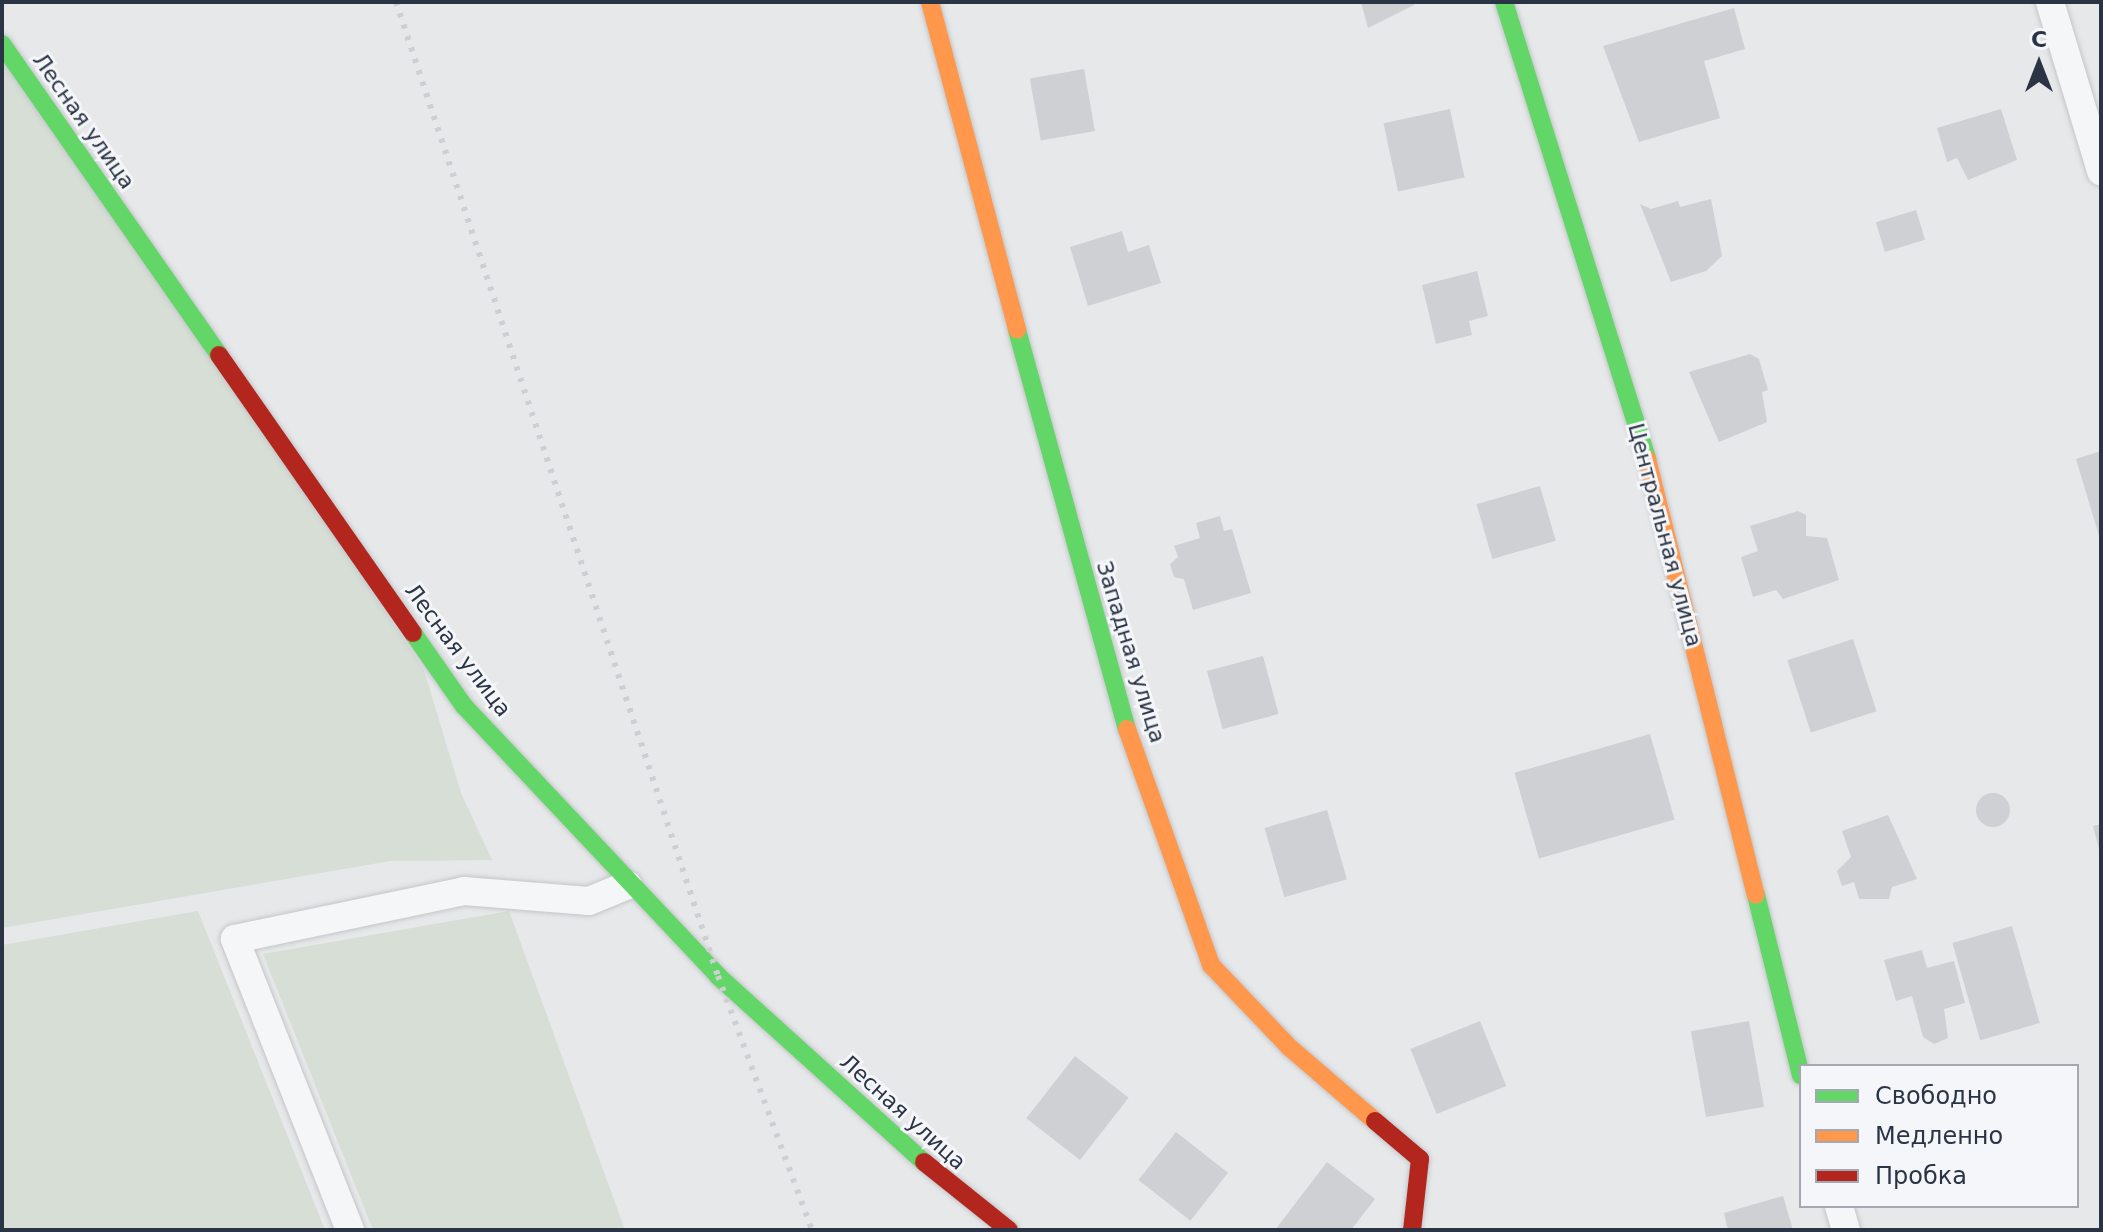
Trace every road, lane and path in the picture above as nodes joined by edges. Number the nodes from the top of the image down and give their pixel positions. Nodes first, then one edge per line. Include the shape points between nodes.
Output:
1 (930, 2) edge
2 (1504, 2) edge
3 (2050, 2) edge
4 (2, 44) edge
5 (2101, 171) edge
6 (628, 885) junction
7 (1799, 1067) edge
8 (1840, 1208) edge
9 (350, 1230) edge
10 (1009, 1230) edge
11 (1412, 1230) edge
12 (1846, 1230) edge

1 - 11 street, Западная улица via 1115,696 1211,965 1289,1047 1420,1159
2 - 7 street, Центральная улица via 1653,478
3 - 5 street
4 - 6 street, Лесная улица via 464,706
6 - 9 street via 589,901 464,891 235,939
6 - 10 street, Лесная улица via 893,1138
8 - 12 street

